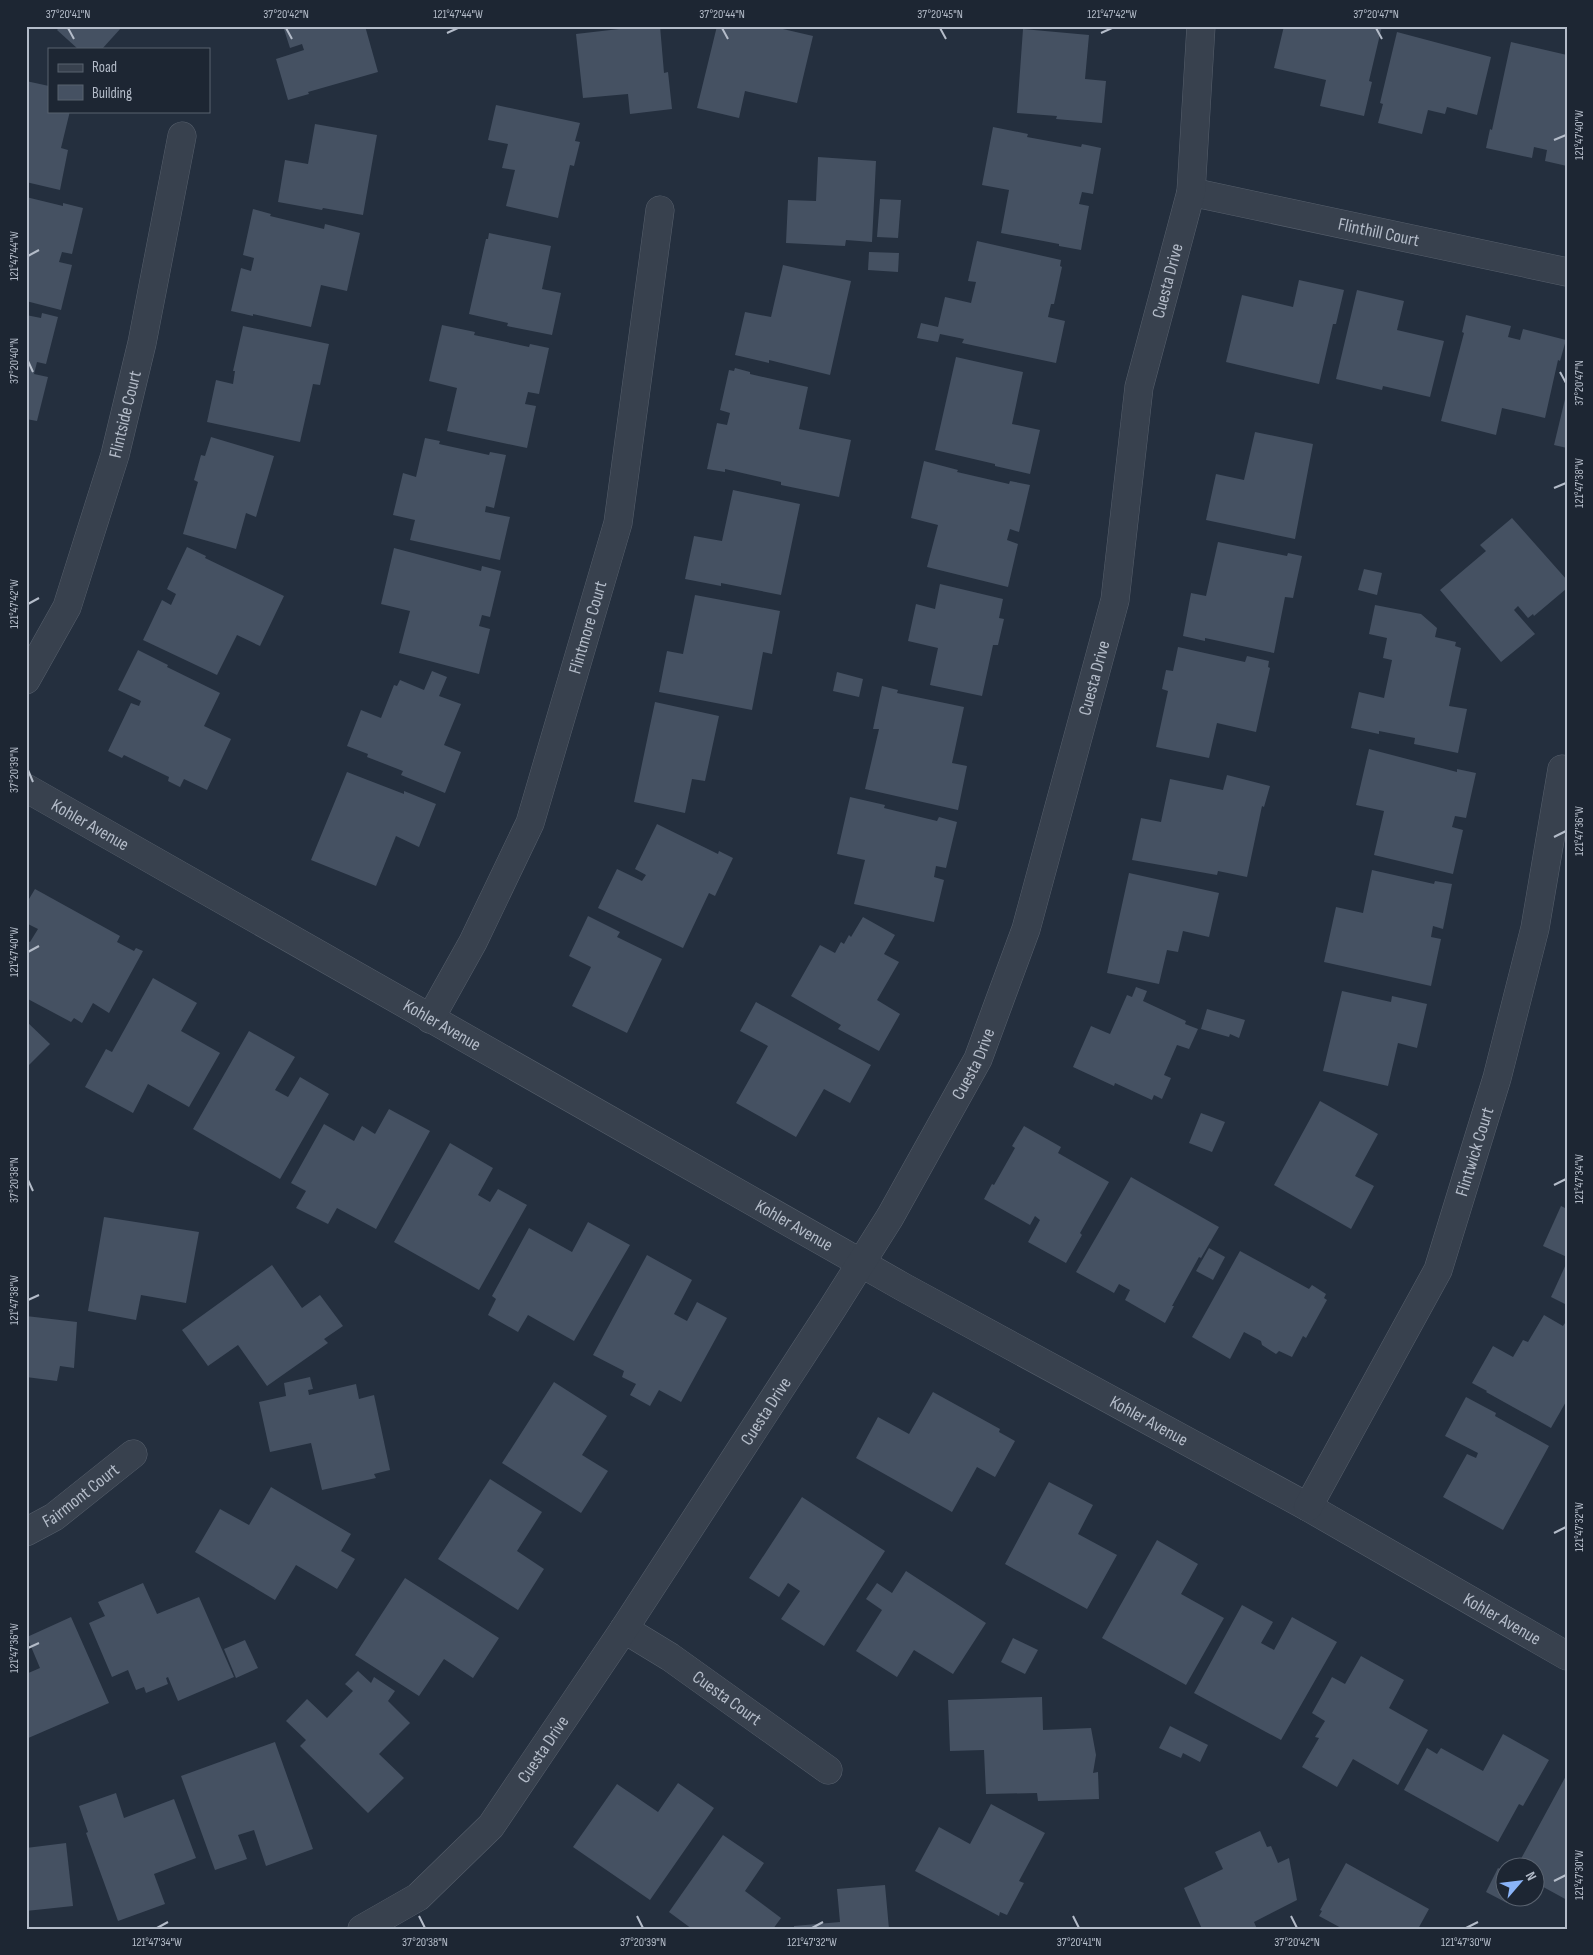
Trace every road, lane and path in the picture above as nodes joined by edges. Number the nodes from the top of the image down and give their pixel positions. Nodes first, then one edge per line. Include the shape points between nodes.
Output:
1 (1201, 26) edge
2 (182, 136) dead end
3 (1191, 192) junction
4 (660, 210) dead end
5 (1567, 272) edge
6 (26, 680) edge
7 (1562, 769) dead end
8 (26, 788) edge
9 (430, 1019) junction
10 (861, 1263) junction
11 (133, 1454) dead end
12 (1308, 1507) junction
13 (26, 1532) edge
14 (624, 1629) junction
15 (1567, 1656) edge
16 (828, 1770) dead end
17 (362, 1929) edge

1 - 3 street, Cuesta Drive
2 - 6 street, Flintside Court via 142,342 115,456 67,607
3 - 5 street, Flinthill Court
3 - 10 street, Cuesta Drive via 1139,387 1115,600 1026,928 978,1059
4 - 9 street, Flintmore Court via 618,523 530,823 473,942
7 - 12 street, Flintwick Court via 1535,928 1497,1078 1438,1270
8 - 9 street, Kohler Avenue
9 - 10 street, Kohler Avenue
10 - 12 street, Kohler Avenue
10 - 14 street, Cuesta Drive
11 - 13 street, Fairmont Court via 54,1517
12 - 15 street, Kohler Avenue
14 - 16 street, Cuesta Court
14 - 17 street, Cuesta Drive via 491,1826 418,1897

